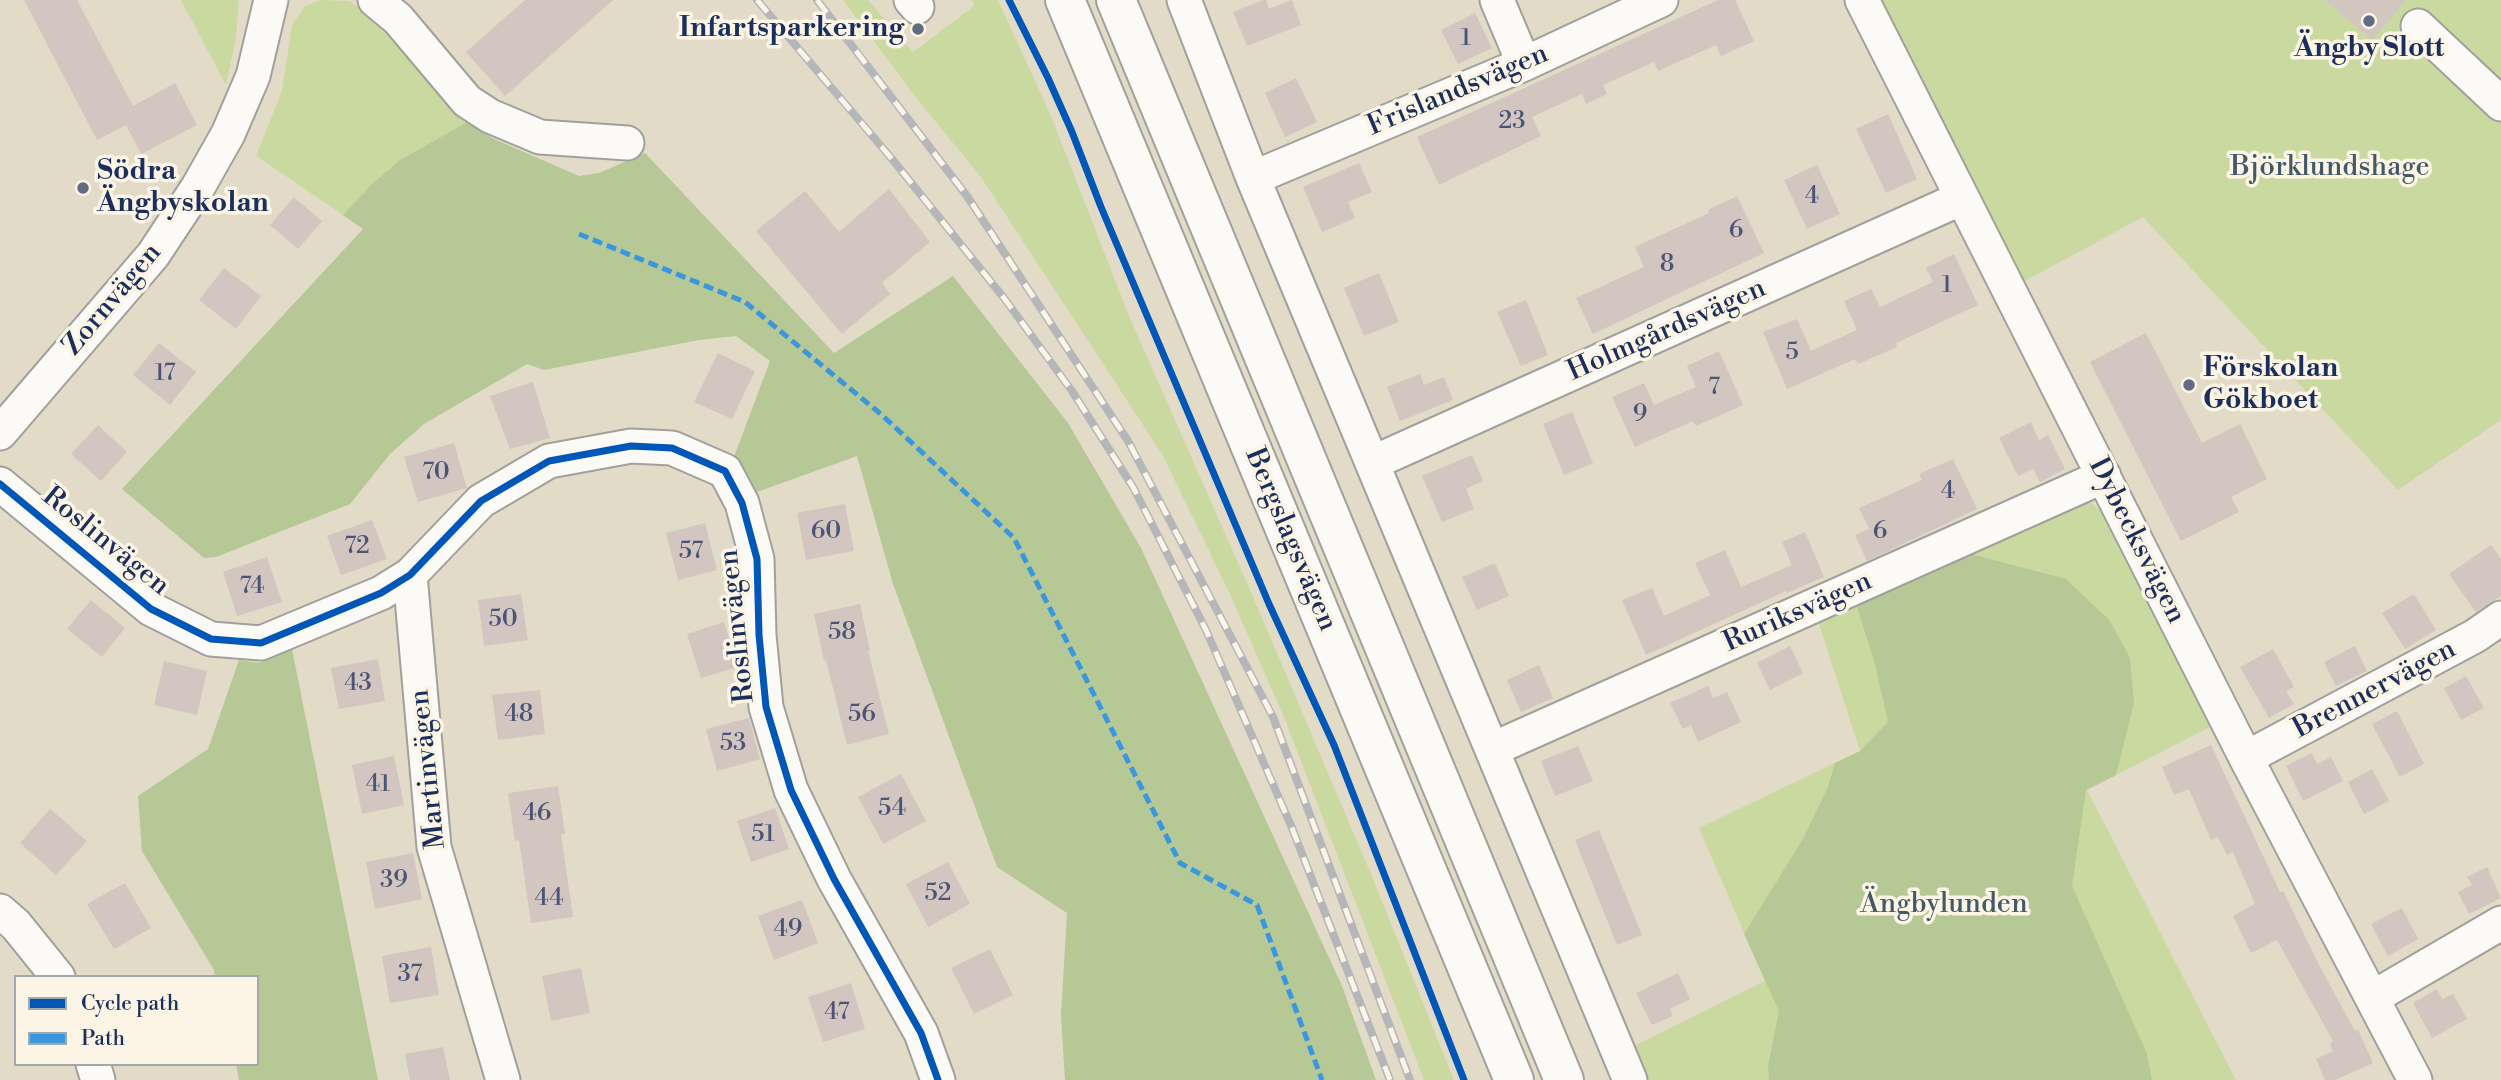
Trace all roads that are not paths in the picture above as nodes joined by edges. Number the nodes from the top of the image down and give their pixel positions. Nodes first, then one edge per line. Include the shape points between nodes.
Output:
1 (271, 0) edge
2 (375, 0) edge
3 (1065, 0) edge
4 (1116, 0) edge
5 (1184, 0) edge
6 (1497, 0) edge
7 (1661, 0) edge
8 (1862, 0) edge
9 (2418, 26) dead end
10 (1524, 64) junction
11 (2501, 104) edge
12 (627, 143) dead end
13 (1253, 178) junction
14 (1962, 198) junction
15 (0, 433) edge
16 (1372, 463) junction
17 (2104, 476) junction
18 (0, 484) edge
19 (410, 575) junction
20 (2501, 618) edge
21 (1493, 749) junction
22 (2246, 758) junction
23 (0, 911) edge
24 (2501, 923) edge
25 (56, 975) edge
26 (2372, 998) junction
27 (503, 1080) edge
28 (938, 1080) edge
29 (1514, 1080) edge
30 (1564, 1080) edge
31 (1630, 1080) edge
32 (2415, 1080) edge

1 - 15 street, Zornvägen via 253,76 198,187 153,255
2 - 12 street via 398,19 467,101 490,116 540,137
3 - 29 main road, Bergslagsvägen
4 - 30 main road, Bergslagsvägen
5 - 13 street
6 - 10 street
7 - 10 street, Frislandsvägen
8 - 14 street, Dybecksvägen
9 - 11 street
10 - 13 street, Frislandsvägen
13 - 16 street
14 - 16 street, Holmgårdsvägen
14 - 17 street, Dybecksvägen
16 - 21 street
17 - 21 street, Ruriksvägen
17 - 22 street, Dybecksvägen
18 - 19 street, Roslinvägen via 151,609 211,639 261,643 381,593
19 - 27 street, Martinvägen via 434,847
19 - 28 street, Roslinvägen via 481,501 549,461 631,446 672,447 726,471 743,503 757,559 758,635 766,708 791,790 834,879 921,1033
20 - 22 street, Brennervägen
21 - 31 street
22 - 26 street, Dybecksvägen
23 - 25 street
24 - 26 street
26 - 32 street, Dybecksvägen

